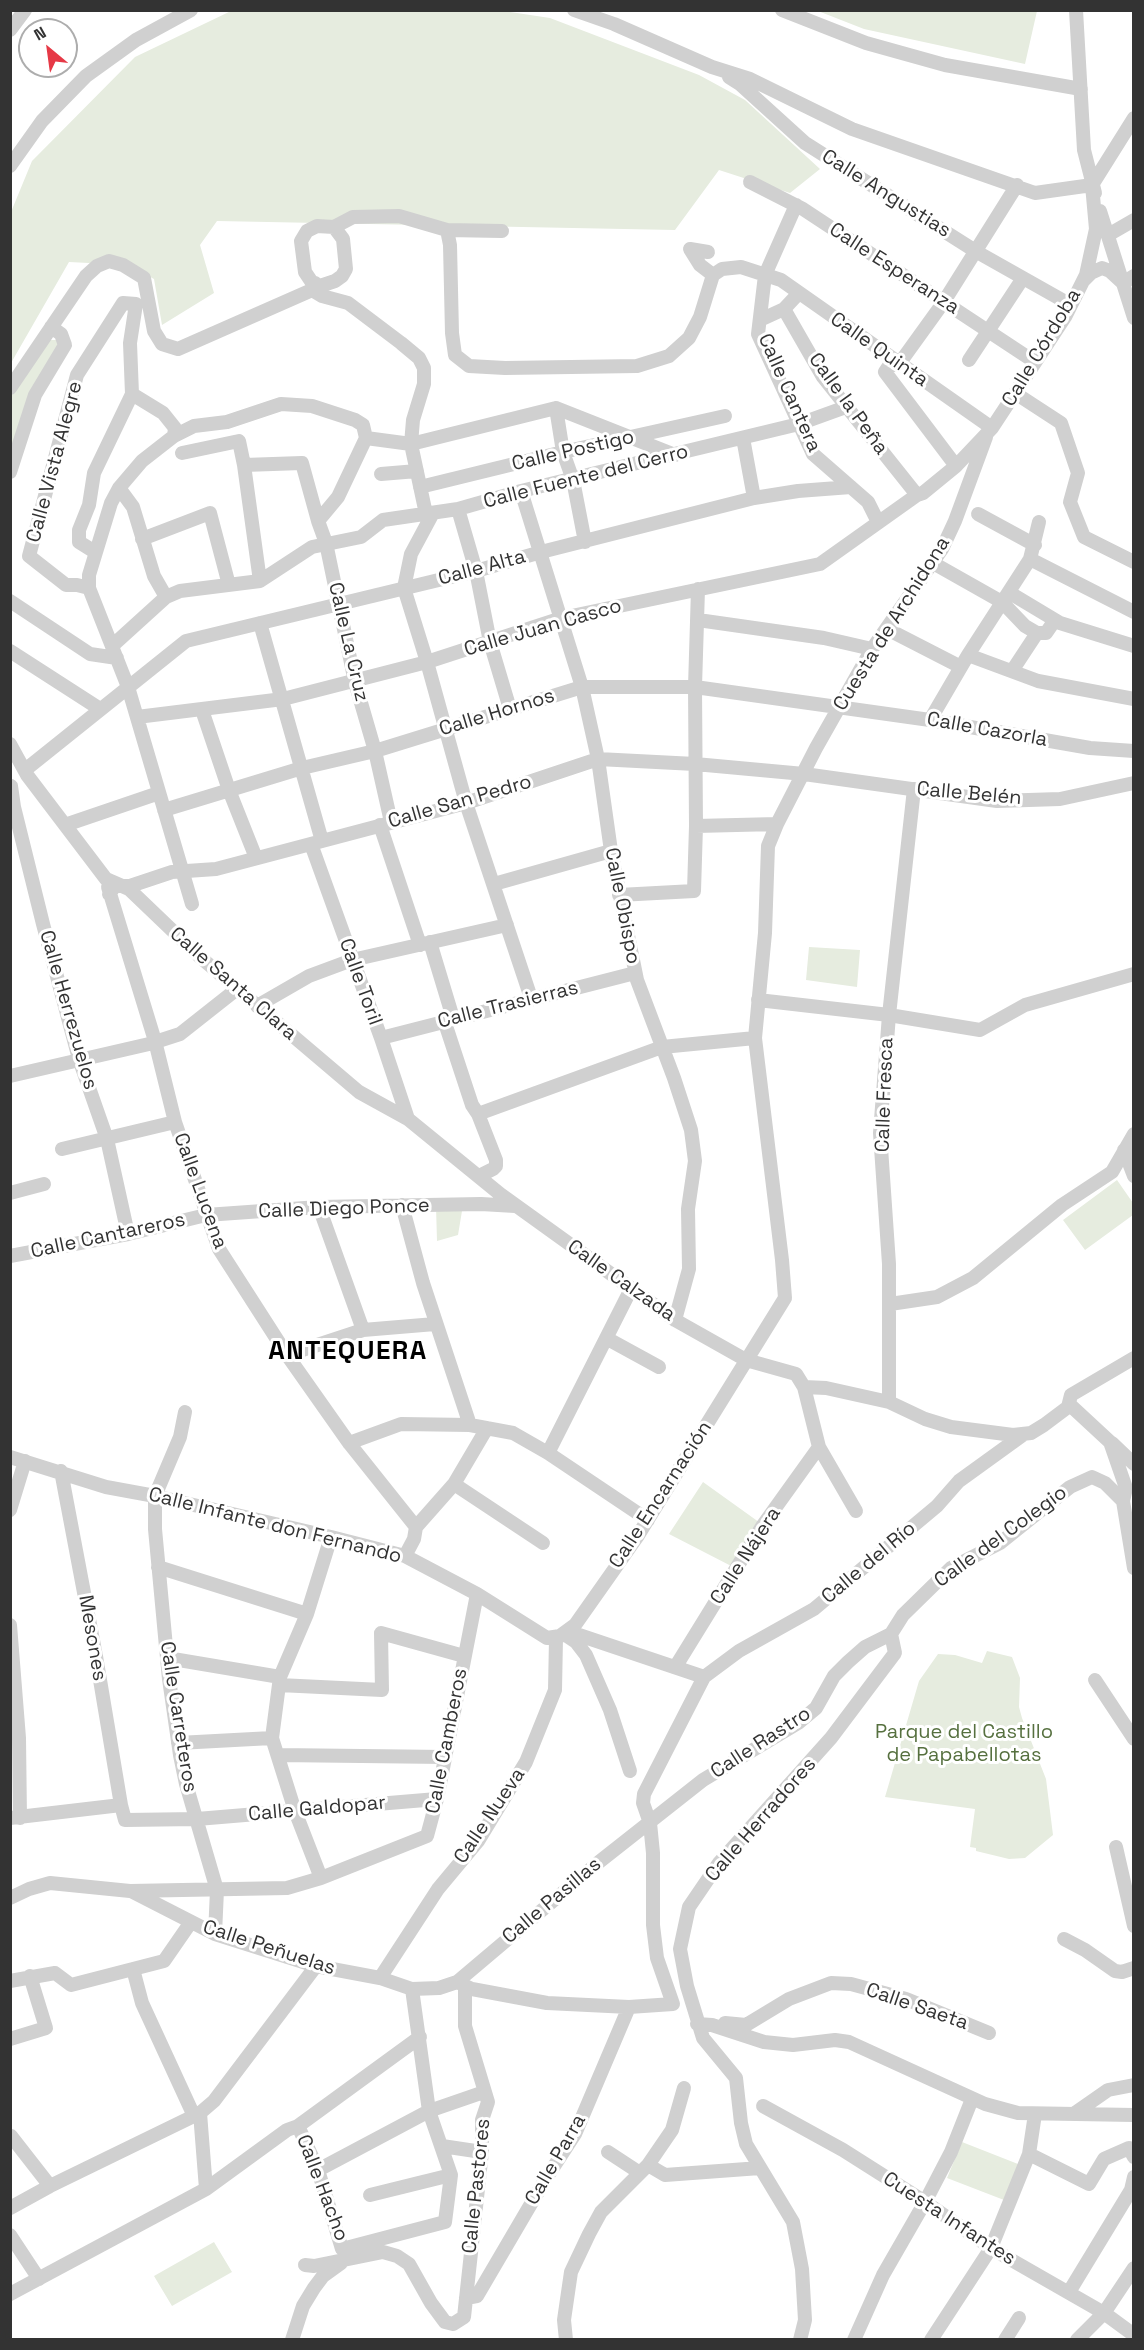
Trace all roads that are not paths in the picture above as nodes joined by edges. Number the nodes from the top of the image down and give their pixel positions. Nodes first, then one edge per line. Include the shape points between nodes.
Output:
1 (25, 10) edge
2 (191, 10) edge
3 (574, 10) edge
4 (782, 10) edge
5 (1076, 10) edge
6 (10, 30) edge
7 (712, 67) junction
8 (1081, 89) junction
9 (1134, 118) edge
10 (10, 166) edge
11 (750, 182) dead end
12 (1017, 185) junction
13 (1092, 185) junction
14 (795, 205) junction
15 (1134, 220) edge
16 (334, 227) junction
17 (447, 230) junction
18 (502, 231) dead end
19 (1108, 235) junction
20 (708, 252) dead end
21 (976, 252) junction
22 (713, 275) junction
23 (765, 275) junction
24 (1023, 278) junction
25 (1128, 279) edge
26 (1082, 283) junction
27 (314, 287) junction
28 (800, 293) junction
29 (149, 298) junction
30 (943, 303) junction
31 (136, 304) junction
32 (1071, 305) junction
33 (784, 309) junction
34 (1134, 318) edge
35 (760, 320) junction
36 (51, 327) junction
37 (988, 329) junction
38 (969, 360) dead end
39 (1035, 362) junction
40 (899, 364) junction
41 (10, 388) edge
42 (1015, 393) junction
43 (132, 394) junction
44 (846, 406) junction
45 (556, 408) junction
46 (725, 416) dead end
47 (799, 424) junction
48 (989, 432) junction
49 (174, 436) junction
50 (366, 438) junction
51 (631, 438) junction
52 (743, 438) junction
53 (411, 444) junction
54 (563, 452) junction
55 (182, 453) dead end
56 (675, 455) junction
57 (244, 465) junction
58 (956, 466) junction
59 (417, 471) junction
60 (10, 472) edge
61 (381, 474) dead end
62 (573, 480) junction
63 (968, 485) junction
64 (420, 487) junction
65 (119, 488) junction
66 (851, 488) junction
67 (521, 491) junction
68 (917, 495) junction
69 (754, 498) junction
70 (458, 509) junction
71 (429, 513) junction
72 (978, 514) dead end
73 (318, 521) junction
74 (878, 522) junction
75 (1039, 522) dead end
76 (142, 539) junction
77 (585, 542) junction
78 (326, 543) junction
79 (1035, 545) junction
80 (95, 552) junction
81 (542, 552) junction
82 (1030, 560) junction
83 (1134, 561) edge
84 (933, 563) junction
85 (476, 571) junction
86 (260, 580) junction
87 (229, 585) junction
88 (89, 588) junction
89 (404, 588) junction
90 (698, 589) junction
91 (166, 597) junction
92 (1006, 597) junction
93 (10, 601) edge
94 (338, 604) junction
95 (1134, 612) edge
96 (562, 618) junction
97 (698, 620) junction
98 (1055, 620) junction
99 (260, 623) junction
100 (887, 629) junction
101 (1037, 633) junction
102 (490, 642) junction
103 (1134, 646) edge
104 (872, 648) junction
105 (10, 651) edge
106 (114, 652) junction
107 (965, 661) junction
108 (427, 662) junction
109 (1012, 671) junction
110 (355, 682) junction
111 (128, 687) junction
112 (582, 687) junction
113 (694, 687) junction
114 (283, 699) junction
115 (1134, 699) edge
116 (840, 706) junction
117 (100, 709) junction
118 (510, 709) junction
119 (202, 710) junction
120 (137, 717) junction
121 (930, 720) junction
122 (444, 729) junction
123 (10, 744) edge
124 (375, 751) junction
125 (1134, 751) edge
126 (598, 759) junction
127 (695, 764) junction
128 (302, 768) junction
129 (26, 772) junction
130 (804, 774) junction
131 (1134, 783) edge
132 (11, 786) edge
133 (915, 789) junction
134 (229, 790) junction
135 (159, 793) junction
136 (466, 803) junction
137 (164, 810) junction
138 (385, 823) junction
139 (777, 824) junction
140 (65, 825) junction
141 (696, 826) junction
142 (316, 843) junction
143 (611, 851) junction
144 (256, 858) junction
145 (183, 871) junction
146 (494, 884) junction
147 (115, 890) junction
148 (619, 895) junction
149 (192, 904) dead end
150 (507, 925) junction
151 (425, 944) junction
152 (352, 960) junction
153 (635, 973) junction
154 (1134, 974) edge
155 (237, 989) junction
156 (531, 998) junction
157 (758, 1000) junction
158 (257, 1006) junction
159 (889, 1015) junction
160 (449, 1019) junction
161 (381, 1038) junction
162 (755, 1038) junction
163 (154, 1041) junction
164 (662, 1047) junction
165 (79, 1059) junction
166 (10, 1076) edge
167 (478, 1114) junction
168 (408, 1119) junction
169 (175, 1122) junction
170 (1134, 1134) edge
171 (107, 1138) junction
172 (62, 1149) dead end
173 (1124, 1150) junction
174 (496, 1166) junction
175 (478, 1176) junction
176 (1134, 1176) edge
177 (44, 1184) dead end
178 (10, 1193) edge
179 (500, 1194) junction
180 (481, 1204) junction
181 (402, 1205) junction
182 (319, 1207) junction
183 (518, 1207) junction
184 (206, 1215) junction
185 (128, 1234) junction
186 (10, 1256) edge
187 (631, 1289) junction
188 (890, 1304) junction
189 (675, 1320) junction
190 (435, 1324) junction
191 (363, 1330) junction
192 (606, 1338) junction
193 (287, 1355) junction
194 (1134, 1358) edge
195 (746, 1360) junction
196 (659, 1367) dead end
197 (804, 1387) junction
198 (889, 1401) junction
199 (1070, 1404) junction
200 (185, 1412) dead end
201 (470, 1425) junction
202 (487, 1428) junction
203 (1024, 1434) junction
204 (1110, 1442) junction
205 (349, 1443) junction
206 (819, 1448) junction
207 (548, 1453) junction
208 (10, 1457) edge
209 (25, 1461) junction
210 (1134, 1464) edge
211 (61, 1472) junction
212 (454, 1484) junction
213 (154, 1496) junction
214 (1123, 1501) junction
215 (10, 1509) edge
216 (856, 1511) dead end
217 (648, 1520) junction
218 (416, 1527) junction
219 (332, 1537) junction
220 (543, 1543) dead end
221 (405, 1556) junction
222 (158, 1567) junction
223 (1134, 1568) edge
224 (477, 1594) junction
225 (307, 1614) junction
226 (10, 1625) edge
227 (565, 1633) junction
228 (891, 1634) junction
229 (464, 1656) junction
230 (167, 1658) junction
231 (676, 1666) junction
232 (704, 1677) junction
233 (1095, 1680) dead end
234 (279, 1681) junction
235 (14, 1710) edge
236 (272, 1738) junction
237 (1134, 1739) edge
238 (178, 1743) junction
239 (278, 1755) junction
240 (445, 1757) junction
241 (630, 1771) dead end
242 (437, 1799) junction
243 (121, 1805) junction
244 (295, 1811) junction
245 (15, 1818) edge
246 (197, 1819) junction
247 (650, 1823) junction
248 (1116, 1847) dead end
249 (321, 1878) junction
250 (218, 1890) junction
251 (130, 1891) junction
252 (10, 1898) edge
253 (191, 1922) junction
254 (1134, 1926) edge
255 (215, 1934) junction
256 (1064, 1939) dead end
257 (316, 1966) junction
258 (1134, 1968) edge
259 (133, 1969) junction
260 (30, 1976) junction
261 (380, 1978) junction
262 (10, 1981) edge
263 (461, 1984) junction
264 (412, 1989) junction
265 (673, 2004) junction
266 (629, 2007) junction
267 (704, 2025) junction
268 (989, 2033) dead end
269 (420, 2037) junction
270 (10, 2039) edge
271 (1134, 2085) edge
272 (684, 2088) dead end
273 (484, 2092) junction
274 (972, 2099) junction
275 (763, 2106) dead end
276 (429, 2111) junction
277 (1075, 2112) junction
278 (197, 2114) junction
279 (1035, 2114) junction
280 (1134, 2115) edge
281 (298, 2126) junction
282 (11, 2136) edge
283 (442, 2146) junction
284 (482, 2152) junction
285 (608, 2152) dead end
286 (1029, 2154) junction
287 (1134, 2157) edge
288 (760, 2168) junction
289 (644, 2169) junction
290 (318, 2170) junction
291 (451, 2175) junction
292 (1134, 2177) edge
293 (50, 2186) junction
294 (206, 2189) junction
295 (370, 2195) dead end
296 (926, 2202) junction
297 (10, 2208) edge
298 (10, 2235) edge
299 (992, 2248) junction
300 (345, 2254) junction
301 (1134, 2268) edge
302 (39, 2279) junction
303 (1069, 2292) junction
304 (10, 2294) edge
305 (466, 2298) junction
306 (1104, 2313) junction
307 (1018, 2318) dead end
308 (1134, 2335) edge
309 (292, 2340) edge
310 (566, 2340) edge
311 (800, 2340) edge
312 (854, 2340) edge
313 (931, 2340) edge
314 (1005, 2340) edge
315 (1077, 2340) edge

1 - 6 street
2 - 10 street via 136,40 86,76 42,121
3 - 7 street
4 - 8 street via 866,43 945,65
5 - 8 street
7 - 12 street via 750,79 852,129
7 - 21 street, Calle Angustias via 740,84 805,143
8 - 13 street via 1084,150
9 - 13 street
11 - 14 street, Calle Esperanza
12 - 13 street via 1035,193
12 - 21 street
13 - 19 street
13 - 26 street, Calle Córdoba via 1096,229
14 - 23 street, Calle Cantera
14 - 30 street, Calle Esperanza
15 - 19 street
16 - 17 street via 353,217 399,216
16 - 27 street via 343,239 346,269 328,284
16 - 27 street via 317,226 307,231 301,241 305,272
17 - 18 street
17 - 22 street via 455,355 469,366 638,366 669,356 689,338
19 - 25 street
20 - 22 street via 690,249 700,265
21 - 24 street, Calle Angustias
21 - 30 street
22 - 23 street, Calle Quinta via 722,269 741,267
23 - 28 street, Calle Quinta
23 - 35 street, Calle Cantera
24 - 32 street, Calle Angustias
24 - 37 street
25 - 26 street via 1102,268
25 - 34 street
26 - 32 street, Calle Córdoba
27 - 29 street via 178,349 162,344 154,331
27 - 53 street via 322,296 348,303 418,358 424,368 424,384 413,420
28 - 33 street
28 - 40 street, Calle Quinta
29 - 31 street
29 - 36 street via 144,278 123,264 109,261 86,276
30 - 37 street, Calle Esperanza
30 - 40 street
31 - 43 street via 130,343
31 - 88 street, Calle Vista Alegre via 123,303 77,375 29,556 66,585
32 - 39 street, Calle Córdoba
33 - 35 street
33 - 44 street, Calle la Peña via 823,377
35 - 47 street, Calle Cantera via 758,334
36 - 41 street
36 - 60 street via 61,334 65,345 35,395
37 - 38 street
37 - 39 street, Calle Esperanza
39 - 42 street, Calle Córdoba
40 - 48 street, Calle Quinta
40 - 58 street via 889,366 885,372
42 - 48 street, Calle Córdoba
42 - 83 street via 1061,423 1077,473 1070,502 1084,537
43 - 49 street via 163,413 175,428
43 - 80 street via 94,473 89,505 79,530 79,542
44 - 47 street, Calle Fuente del Cerro
44 - 68 street, Calle la Peña
45 - 51 street
45 - 53 street
45 - 54 street
46 - 51 street, Calle Postigo
47 - 52 street, Calle Fuente del Cerro
47 - 66 street, Calle Cantera via 813,454
48 - 58 street, Calle Juan Casco
48 - 63 street, Cuesta de Archidona
49 - 50 street via 194,426 227,422 281,404 312,406 355,420 363,425
49 - 65 street via 142,460
50 - 53 street
50 - 73 street via 338,497
51 - 54 street, Calle Postigo
51 - 56 street
52 - 56 street, Calle Fuente del Cerro
52 - 69 street
53 - 59 street
54 - 62 street
54 - 64 street, Calle Postigo
55 - 57 street via 239,441
56 - 62 street, Calle Fuente del Cerro
57 - 73 street, Calle La Cruz via 302,463
57 - 86 street
58 - 63 street via 965,470
58 - 68 street, Calle Juan Casco
59 - 61 street
59 - 64 street
62 - 67 street, Calle Fuente del Cerro
62 - 77 street
63 - 84 street, Cuesta de Archidona
64 - 71 street
65 - 76 street via 133,507
65 - 80 street
66 - 69 street, Calle Alta
66 - 74 street, Calle Cantera via 868,502
67 - 70 street, Calle Fuente del Cerro
67 - 81 street, Calle Obispo
68 - 74 street, Calle Juan Casco
69 - 77 street, Calle Alta
70 - 71 street, Calle Fuente del Cerro
70 - 85 street
71 - 78 street, Calle Fuente del Cerro via 383,520 361,537
71 - 89 street via 411,554
72 - 79 street
73 - 78 street, Calle La Cruz
74 - 90 street, Calle Juan Casco via 820,564
75 - 79 street
76 - 87 street via 210,513
76 - 91 street via 154,576
77 - 81 street, Calle Alta
78 - 86 street, Calle Fuente del Cerro via 312,547
78 - 94 street, Calle La Cruz
79 - 82 street
80 - 88 street
81 - 85 street, Calle Alta
81 - 96 street, Calle Obispo
82 - 92 street
82 - 95 street
84 - 92 street
84 - 100 street, Cuesta de Archidona
85 - 89 street, Calle Alta
85 - 102 street
86 - 87 street
87 - 91 street via 180,591
88 - 106 street
89 - 94 street, Calle Alta
89 - 108 street
90 - 96 street, Calle Juan Casco
90 - 97 street
91 - 106 street
92 - 98 street
92 - 101 street via 1025,626
92 - 107 street
93 - 106 street via 90,654
94 - 99 street, Calle Alta
94 - 110 street, Calle La Cruz
96 - 102 street, Calle Juan Casco
96 - 112 street, Calle Obispo
97 - 104 street
97 - 113 street
98 - 101 street via 1046,633
98 - 103 street
99 - 111 street, Calle Alta via 186,641
99 - 114 street, Calle Toril
100 - 104 street, Cuesta de Archidona
100 - 107 street
101 - 109 street
102 - 108 street, Calle Juan Casco
102 - 118 street
104 - 116 street, Cuesta de Archidona
105 - 117 street
106 - 111 street
107 - 109 street
107 - 121 street
108 - 110 street, Calle Juan Casco
108 - 122 street
109 - 115 street via 1038,681
110 - 114 street, Calle Juan Casco
110 - 124 street, Calle La Cruz
111 - 117 street, Calle Alta
111 - 120 street
112 - 113 street, Calle Hornos
112 - 118 street, Calle Hornos
112 - 126 street, Calle Obispo
113 - 116 street, Calle Hornos
113 - 127 street
114 - 119 street, Calle Juan Casco
114 - 128 street, Calle Toril
116 - 121 street, Calle Cazorla
116 - 130 street, Cuesta de Archidona
117 - 129 street, Calle Alta
118 - 122 street, Calle Hornos
119 - 120 street, Calle Juan Casco
119 - 134 street
120 - 135 street
121 - 125 street, Calle Cazorla via 1090,748
122 - 124 street, Calle Hornos
122 - 136 street
123 - 129 street
124 - 128 street, Calle Hornos
124 - 138 street, Calle La Cruz
126 - 127 street, Calle San Pedro
126 - 136 street, Calle San Pedro
126 - 143 street, Calle Obispo
127 - 130 street, Calle San Pedro
127 - 141 street
128 - 134 street, Calle Hornos
128 - 142 street, Calle Toril
129 - 132 street, Calle Alta
129 - 140 street
130 - 133 street, Calle Belén
130 - 139 street, Cuesta de Archidona
131 - 133 street, Calle Belén via 1060,800 997,801
132 - 165 street, Calle Herrezuelos
133 - 159 street, Calle Fresca
134 - 137 street, Calle Hornos
134 - 144 street
135 - 137 street
135 - 140 street
136 - 138 street, Calle San Pedro
136 - 146 street
137 - 145 street
138 - 142 street, Calle San Pedro
138 - 151 street, Calle La Cruz
139 - 141 street
139 - 157 street, Cuesta de Archidona via 767,854
140 - 147 street, Calle Santa Clara
141 - 148 street via 694,891
142 - 144 street, Calle San Pedro
142 - 152 street, Calle Toril
143 - 146 street
143 - 148 street, Calle Obispo
144 - 145 street, Calle San Pedro via 216,869
145 - 147 street, Calle San Pedro
145 - 149 street
146 - 150 street
147 - 155 street, Calle Santa Clara via 129,889
147 - 163 street, Calle Lucena
148 - 153 street, Calle Obispo
150 - 151 street
150 - 156 street
151 - 152 street
151 - 160 street, Calle La Cruz
152 - 158 street via 309,976
152 - 161 street, Calle Toril
153 - 156 street, Calle Trasierras
153 - 164 street, Calle Obispo
154 - 159 street via 1025,1005 980,1030
155 - 158 street, Calle Santa Clara
155 - 163 street via 180,1034
156 - 160 street, Calle Trasierras
157 - 159 street
157 - 162 street, Cuesta de Archidona
158 - 168 street, Calle Santa Clara via 359,1092
159 - 188 street, Calle Fresca via 880,1133
160 - 161 street, Calle Trasierras
160 - 167 street, Calle La Cruz via 472,1105
161 - 168 street, Calle Toril
162 - 164 street
162 - 195 street, Calle Encarnación via 784,1298
163 - 165 street
163 - 169 street, Calle Lucena
164 - 167 street
164 - 189 street, Calle Obispo via 691,1131 695,1161 688,1209 689,1269
165 - 166 street
165 - 171 street, Calle Herrezuelos
167 - 174 street, Calle La Cruz
168 - 175 street, Calle Calzada
169 - 171 street
169 - 184 street, Calle Lucena
170 - 173 street
171 - 172 street
171 - 185 street, Calle Herrezuelos
173 - 176 street
173 - 188 street via 1112,1172 1062,1205 973,1278 937,1297
174 - 175 street
174 - 179 street, Calle La Cruz via 503,1183
175 - 179 street, Calle Calzada
177 - 178 street
179 - 180 street, Calle Diego Ponce
179 - 183 street, Calle Calzada
180 - 181 street, Calle Diego Ponce
180 - 183 street, Calle Diego Ponce
181 - 182 street, Calle Diego Ponce
181 - 190 street
182 - 184 street, Calle Diego Ponce
182 - 191 street
183 - 187 street, Calle Calzada
184 - 185 street, Calle Cantareros
184 - 193 street, Calle Lucena via 219,1249
185 - 186 street, Calle Cantareros
187 - 189 street, Calle Calzada
187 - 192 street
188 - 198 street, Calle Fresca
189 - 195 street, Calle Calzada
190 - 191 street
190 - 201 street
191 - 193 street
192 - 196 street
192 - 207 street
193 - 205 street, Calle Lucena
194 - 199 street, Calle del Río via 1071,1395
195 - 197 street, Calle Calzada via 792,1372
195 - 217 street, Calle Encarnación
197 - 198 street
197 - 206 street
198 - 203 street via 951,1427
199 - 203 street, Calle del Río via 1044,1425
199 - 204 street
200 - 213 street via 180,1437
201 - 202 street
201 - 205 street via 401,1424
202 - 207 street via 513,1433
202 - 212 street
203 - 232 street, Calle del Río via 958,1481 937,1506 814,1609 740,1651
204 - 210 street
204 - 214 street via 1126,1488
205 - 218 street, Calle Lucena
206 - 216 street
206 - 231 street, Calle Nájera via 763,1525
207 - 217 street
208 - 209 street, Calle Infante don Fernando
209 - 211 street, Calle Infante don Fernando
209 - 215 street
211 - 213 street, Calle Infante don Fernando via 106,1487
211 - 243 street, Mesones
212 - 218 street
212 - 220 street
213 - 219 street, Calle Infante don Fernando
213 - 222 street, Calle Carreteros
214 - 223 street
214 - 228 street, Calle del Colegio via 1105,1483 1092,1477 1070,1487 1000,1543 951,1568 903,1615
217 - 227 street, Calle Encarnación
218 - 221 street
219 - 221 street, Calle Infante don Fernando
219 - 225 street
221 - 224 street, Calle Infante don Fernando
222 - 225 street
222 - 230 street, Calle Carreteros
224 - 227 street, Calle Infante don Fernando via 547,1638
224 - 229 street, Calle Camberos
225 - 234 street
226 - 235 street
227 - 231 street, Calle Infante don Fernando
227 - 241 street via 586,1656 610,1710
227 - 261 street, Calle Nueva via 555,1690 526,1762 478,1841 438,1889
228 - 247 street, Calle Rastro via 865,1647 848,1662 834,1676 816,1708 798,1723 703,1780
228 - 267 street, Calle Herradores via 895,1653 831,1738 719,1863 689,1907 680,1949
229 - 234 street via 381,1633 382,1690
229 - 240 street, Calle Camberos
230 - 234 street
230 - 238 street, Calle Carreteros
231 - 232 street, Calle Infante don Fernando
232 - 247 street via 644,1797
233 - 237 street
234 - 236 street
235 - 245 street
236 - 238 street
236 - 239 street
238 - 246 street, Calle Carreteros
239 - 240 street
239 - 244 street
240 - 242 street, Calle Camberos
242 - 244 street, Calle Galdopar
242 - 249 street, Calle Camberos via 427,1836
243 - 245 street
243 - 246 street, Calle Galdopar via 125,1820
244 - 246 street, Calle Galdopar
244 - 249 street
246 - 250 street, Calle Carreteros
247 - 263 street, Calle Pasillas via 591,1868
247 - 265 street via 657,1958
248 - 254 street
249 - 250 street, Calle Camberos via 287,1888
250 - 251 street, Calle Camberos
250 - 255 street, Calle Carreteros
251 - 252 street via 50,1883
251 - 253 street, Calle Peñuelas
253 - 255 street, Calle Peñuelas
253 - 259 street via 164,1961
255 - 257 street, Calle Peñuelas
256 - 258 street via 1115,1971
257 - 261 street, Calle Peñuelas
257 - 278 street via 214,2101
259 - 260 street via 71,1985 55,1973
259 - 278 street via 142,2003
260 - 262 street
260 - 270 street via 46,2028
261 - 264 street, Calle Peñuelas
263 - 264 street
263 - 266 street via 547,2003
263 - 273 street, Calle Pastores via 465,2026
264 - 269 street, Calle Hacho
265 - 266 street
265 - 267 street
266 - 305 street, Calle Parra via 575,2134 477,2296
267 - 268 street, Calle Saeta via 746,2025 789,1999 831,1983 851,1984 906,1999
267 - 274 street via 764,2042 849,2042
267 - 288 street via 703,2038 736,2078 746,2144
269 - 276 street, Calle Hacho
269 - 281 street
271 - 277 street via 1108,2090
272 - 289 street via 672,2130
273 - 276 street
273 - 284 street, Calle Pastores via 488,2102 482,2120
274 - 279 street via 1001,2109
274 - 296 street
275 - 296 street, Cuesta Infantes
276 - 283 street, Calle Hacho
276 - 290 street
277 - 279 street
277 - 280 street
278 - 293 street
278 - 294 street
279 - 286 street
281 - 290 street, Calle Hacho
281 - 294 street via 275,2138
282 - 293 street
283 - 284 street
283 - 291 street, Calle Hacho
284 - 305 street, Calle Pastores
285 - 289 street
286 - 287 street via 1089,2184 1104,2159 1129,2148
286 - 299 street
288 - 289 street via 665,2175
288 - 311 street via 793,2222 802,2269 805,2320
289 - 310 street via 601,2212 571,2272 564,2320
290 - 300 street, Calle Hacho
291 - 295 street
291 - 300 street, Calle Hacho via 445,2222
292 - 303 street via 1131,2190
293 - 297 street
294 - 302 street
296 - 299 street, Cuesta Infantes
296 - 312 street via 883,2275
298 - 302 street
299 - 303 street, Cuesta Infantes
299 - 313 street
300 - 305 street, Calle Pastores via 383,2252 409,2264 445,2322 453,2324 464,2317
300 - 309 street via 314,2288 303,2306
301 - 306 street
302 - 304 street
303 - 306 street, Cuesta Infantes
306 - 308 street, Cuesta Infantes
306 - 315 street
307 - 314 street

